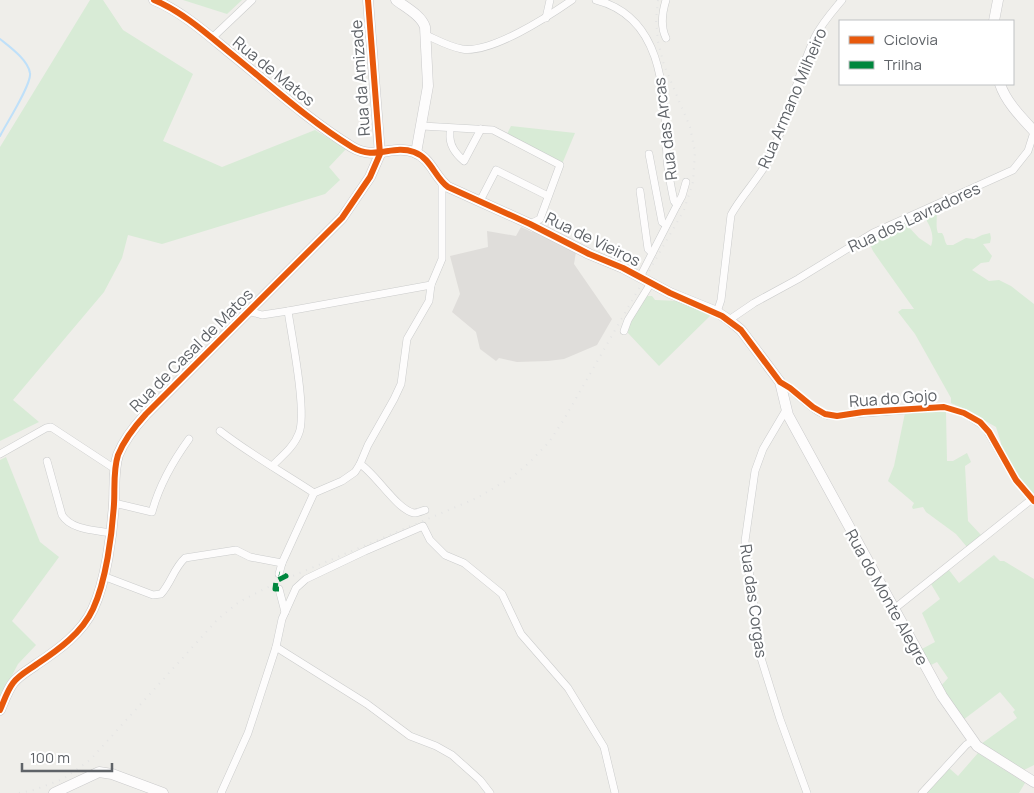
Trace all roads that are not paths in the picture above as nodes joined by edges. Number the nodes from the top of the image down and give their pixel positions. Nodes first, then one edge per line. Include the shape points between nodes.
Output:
1 (154, 0) edge
2 (252, 0) edge
3 (368, 0) edge
4 (396, 0) edge
5 (550, 0) edge
6 (572, 0) edge
7 (596, 0) edge
8 (666, 0) edge
9 (842, 0) edge
10 (998, 0) edge
11 (546, 18) junction
12 (994, 20) edge
13 (426, 35) junction
14 (212, 38) junction
15 (666, 38) dead end
16 (1001, 85) edge
17 (422, 126) junction
18 (481, 129) junction
19 (1034, 131) edge
20 (450, 133) dead end
21 (416, 153) junction
22 (380, 154) junction
23 (648, 154) dead end
24 (686, 182) dead end
25 (442, 183) junction
26 (640, 190) dead end
27 (548, 196) junction
28 (480, 201) junction
29 (677, 205) junction
30 (530, 224) junction
31 (666, 225) junction
32 (652, 253) junction
33 (640, 277) junction
34 (651, 283) junction
35 (431, 285) junction
36 (248, 311) junction
37 (288, 312) junction
38 (717, 312) junction
39 (729, 320) junction
40 (624, 331) dead end
41 (780, 382) junction
42 (786, 410) junction
43 (220, 431) dead end
44 (189, 439) dead end
45 (0, 454) edge
46 (48, 461) dead end
47 (360, 464) junction
48 (272, 466) junction
49 (115, 469) junction
50 (314, 493) junction
51 (1033, 500) edge
52 (114, 503) junction
53 (426, 510) dead end
54 (111, 533) junction
55 (282, 563) junction
56 (279, 574) dead end
57 (103, 576) junction
58 (279, 589) dead end
59 (894, 609) junction
60 (286, 612) junction
61 (276, 647) junction
62 (0, 710) edge
63 (973, 740) junction
64 (1034, 782) edge
65 (54, 793) edge
66 (163, 793) edge
67 (221, 793) edge
68 (490, 793) edge
69 (615, 793) edge
70 (807, 793) edge
71 (922, 793) edge

1 - 14 street, Rua de Matos
2 - 14 street
3 - 22 street, Rua da Amizade
4 - 13 street via 424,22
5 - 11 street
6 - 11 street
7 - 29 street, Rua das Arcas via 620,10 637,23 650,45 666,105 667,161
8 - 15 street via 662,19
9 - 38 street, Rua Armano Milheiro via 816,35 764,170 731,215
10 - 12 street
11 - 13 street via 480,49 463,49
13 - 17 street via 428,86
14 - 22 street, Rua de Matos via 319,125 358,150
16 - 19 street via 1012,106
17 - 18 street
17 - 21 street
18 - 20 street via 464,161 452,147
18 - 27 street via 493,130 560,165
19 - 39 street, Rua dos Lavradores via 1028,151 1013,170 873,233
21 - 22 street via 399,149
21 - 25 street, Rua de Vieiros via 432,167
22 - 36 street, Rua de Casal de Matos via 370,177 342,218
23 - 31 street via 662,222
24 - 29 street
25 - 28 street, Rua de Vieiros
25 - 35 street via 442,259
26 - 32 street via 648,249
27 - 28 street via 496,170
27 - 30 street via 540,219
28 - 30 street, Rua de Vieiros
29 - 31 street
30 - 33 street, Rua de Vieiros
31 - 32 street
32 - 33 street
33 - 34 street, Rua de Vieiros
34 - 38 street, Rua de Vieiros
34 - 40 street
35 - 37 street
35 - 47 street via 429,301 408,339 401,384
36 - 37 street via 262,315
36 - 49 street, Rua de Casal de Matos via 137,423 118,455
37 - 48 street via 302,411 300,433
38 - 39 street, Rua de Vieiros
39 - 41 street, Rua de Vieiros via 741,330
41 - 42 street, Rua do Monte Alegre
41 - 51 street, Rua do Gojo via 829,416 944,407 964,413 985,426 1016,480
42 - 59 street, Rua do Monte Alegre via 814,467
42 - 70 street, Rua das Corgas via 763,449 755,471 745,541 761,658
43 - 48 street
44 - 52 street via 176,456 152,512
45 - 49 street via 51,427
46 - 54 street via 66,522
47 - 50 street via 342,481
47 - 53 street via 408,511
48 - 50 street
49 - 52 street, Rua de Casal de Matos
50 - 55 street
51 - 59 street
52 - 54 street, Rua de Casal de Matos
54 - 57 street, Rua de Casal de Matos
55 - 56 street
55 - 57 street via 250,557 236,550 185,558 162,594 153,594
57 - 62 street, Rua de Casal de Matos via 92,610 80,629 17,678
58 - 60 street
59 - 63 street, Rua do Monte Alegre via 942,696
60 - 61 street
60 - 69 street via 296,588 306,579 423,526 430,540 446,555 464,563 502,594 521,634 568,688 604,747
61 - 67 street via 248,733
61 - 68 street via 360,699 410,736 452,755
63 - 64 street, Rua do Monte Alegre via 979,748
63 - 71 street
65 - 66 street via 99,772

